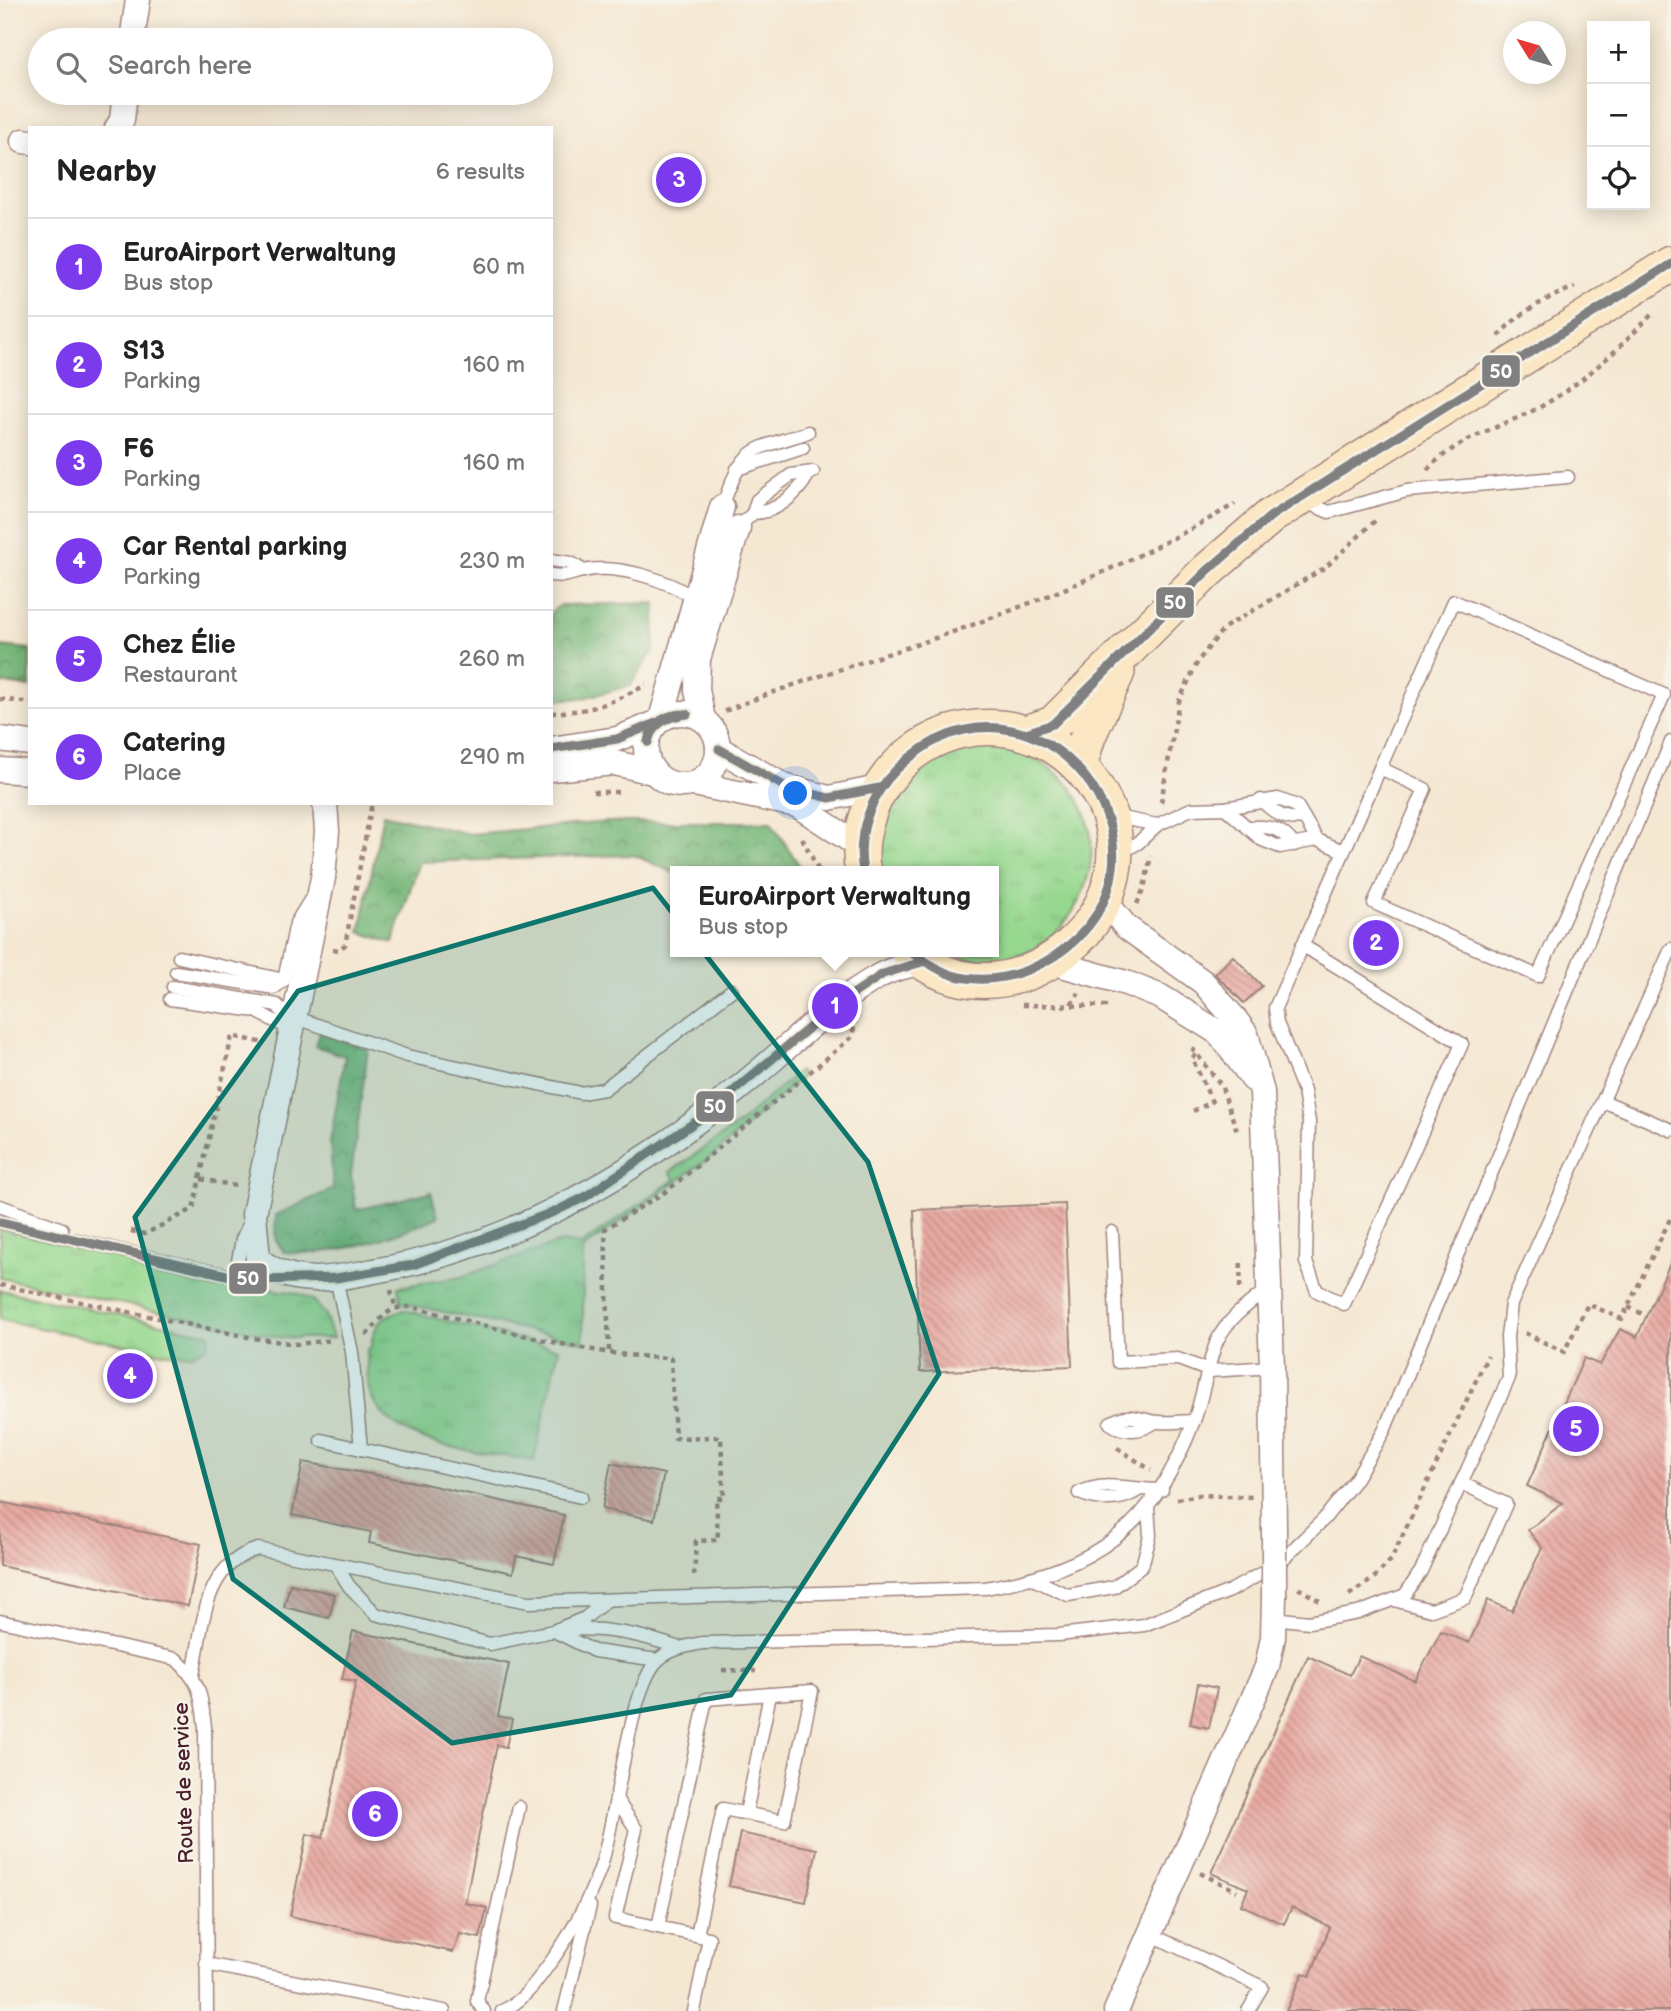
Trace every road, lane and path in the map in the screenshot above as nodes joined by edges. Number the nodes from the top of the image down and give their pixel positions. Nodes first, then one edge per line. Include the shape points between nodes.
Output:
1 (138, 0) edge
2 (134, 28) edge
3 (124, 105) edge
4 (118, 126) edge
5 (1671, 264) edge
6 (1587, 283) dead end
7 (1659, 306) dead end
8 (1491, 342) dead end
9 (808, 432) dead end
10 (803, 448) dead end
11 (736, 470) junction
12 (810, 473) dead end
13 (1568, 477) dead end
14 (1407, 491) junction
15 (1296, 498) junction
16 (1237, 503) dead end
17 (722, 507) joint
18 (746, 520) joint
19 (553, 560) edge
20 (584, 570) junction
21 (553, 575) edge
22 (695, 599) junction
23 (1126, 653) junction
24 (0, 699) edge
25 (28, 703) edge
26 (714, 715) junction
27 (659, 721) junction
28 (1026, 733) junction
29 (0, 739) edge
30 (28, 743) edge
31 (1671, 743) edge
32 (553, 749) edge
33 (719, 749) junction
34 (1079, 766) junction
35 (1380, 768) junction
36 (0, 769) edge
37 (553, 769) edge
38 (28, 772) edge
39 (653, 772) junction
40 (694, 784) junction
41 (879, 788) junction
42 (325, 805) edge
43 (372, 805) edge
44 (1225, 808) junction
45 (1108, 816) junction
46 (1157, 825) junction
47 (1317, 840) junction
48 (1343, 851) junction
49 (1113, 857) junction
50 (862, 859) edge
51 (323, 878) junction
52 (1115, 914) junction
53 (1303, 945) junction
54 (326, 948) dead end
55 (1671, 949) edge
56 (179, 957) dead end
57 (916, 957) edge
58 (1051, 962) junction
59 (176, 972) dead end
60 (1092, 975) junction
61 (285, 980) junction
62 (732, 990) dead end
63 (172, 993) dead end
64 (1071, 1004) junction
65 (1020, 1005) dead end
66 (1120, 1008) dead end
67 (858, 1018) dead end
68 (292, 1024) junction
69 (232, 1036) dead end
70 (1188, 1044) dead end
71 (1262, 1092) junction
72 (1603, 1101) junction
73 (1671, 1130) edge
74 (1237, 1140) dead end
75 (0, 1206) edge
76 (254, 1214) junction
77 (1671, 1217) edge
78 (0, 1222) edge
79 (120, 1228) dead end
80 (1112, 1232) dead end
81 (122, 1250) junction
82 (1241, 1257) dead end
83 (387, 1269) junction
84 (235, 1277) junction
85 (335, 1278) junction
86 (292, 1279) junction
87 (0, 1285) edge
88 (1269, 1288) junction
89 (395, 1307) junction
90 (1628, 1307) junction
91 (1240, 1310) junction
92 (1647, 1316) dead end
93 (1507, 1337) junction
94 (349, 1339) junction
95 (609, 1351) junction
96 (1272, 1367) junction
97 (1210, 1371) junction
98 (1194, 1421) junction
99 (1110, 1423) dead end
100 (321, 1440) dead end
101 (1112, 1446) dead end
102 (361, 1449) junction
103 (1461, 1483) junction
104 (1162, 1490) junction
105 (1079, 1493) dead end
106 (581, 1497) dead end
107 (1273, 1497) junction
108 (1147, 1506) junction
109 (336, 1565) junction
110 (697, 1578) dead end
111 (1035, 1580) junction
112 (1338, 1597) dead end
113 (1280, 1599) junction
114 (1328, 1599) dead end
115 (607, 1600) junction
116 (1394, 1600) junction
117 (0, 1621) edge
118 (553, 1631) junction
119 (679, 1648) junction
120 (658, 1660) junction
121 (722, 1670) dead end
122 (756, 1671) dead end
123 (192, 1675) junction
124 (770, 1694) junction
125 (617, 1800) junction
126 (519, 1807) dead end
127 (746, 1813) junction
128 (600, 1868) junction
129 (658, 1927) junction
130 (1150, 1934) junction
131 (697, 1935) junction
132 (206, 1965) junction
133 (1122, 2010) edge
134 (207, 2011) edge
135 (444, 2011) edge
136 (484, 2011) edge
137 (502, 2011) edge
138 (564, 2011) edge
139 (694, 2011) edge
140 (1248, 2011) edge

1 - 2 street
3 - 4 street
5 - 15 main road
6 - 8 path via 1552,295 1510,322
7 - 14 path via 1616,352 1562,393 1456,447
9 - 11 lane via 747,454
10 - 11 lane
11 - 17 lane
12 - 18 lane via 791,475 757,500
13 - 14 lane
14 - 15 lane via 1329,513
14 - 46 path via 1325,567 1224,628 1198,661 1179,701
15 - 23 main road via 1207,570
16 - 26 path via 1178,538 1081,582
17 - 22 street
18 - 26 street via 698,659 697,690
19 - 20 lane
20 - 21 lane via 569,578
20 - 22 lane via 633,572
22 - 27 street
23 - 28 main road via 1053,724
23 - 34 main road
24 - 25 path
26 - 27 street via 682,713
26 - 33 street via 712,727
27 - 32 street via 607,741
27 - 39 street via 647,739
28 - 34 main road via 1055,746
28 - 41 main road via 993,727 959,730 928,742 900,761
29 - 30 street
31 - 119 lane via 1384,1431 1356,1480 1324,1520 1278,1564 1230,1591 1144,1625 1059,1634 702,1643
33 - 40 street via 712,771
33 - 41 street via 784,786 830,798
34 - 45 main road via 1097,789
35 - 35 lane via 1425,789 1374,903 1538,976 1664,695 1454,601
35 - 48 lane
36 - 38 street
37 - 39 street via 615,763
39 - 40 street via 672,785
40 - 50 street via 797,805
41 - 50 main road via 864,825
42 - 51 street
43 - 54 path via 345,944 338,950
44 - 46 lane via 1192,809
44 - 47 lane via 1262,839 1280,847
44 - 47 lane via 1279,799 1297,806
45 - 46 lane
45 - 49 main road
46 - 49 lane
46 - 52 path via 1144,888
47 - 48 lane
48 - 53 lane
49 - 52 main road
51 - 61 lane via 296,923
51 - 68 street
52 - 58 main road
52 - 71 street via 1203,982 1235,1019 1246,1034
53 - 53 lane via 1462,1044 1344,1304 1317,1291 1306,1262 1309,1122 1304,1091 1275,1008
55 - 72 lane
56 - 61 lane
57 - 58 main road via 953,975 986,980 1020,976
57 - 83 street via 843,1001 705,1116 585,1197 522,1226 413,1265
58 - 60 street
59 - 61 lane via 274,988
60 - 64 path
60 - 71 street via 1161,997 1219,1033
62 - 68 lane via 604,1089 581,1093 407,1056
63 - 68 lane via 276,1005
64 - 65 path
64 - 66 path
67 - 95 path via 851,1038 728,1143 668,1190 605,1229
68 - 76 street
69 - 79 path via 192,1209 145,1234
70 - 74 path via 1221,1085
71 - 88 street
72 - 73 lane
72 - 93 lane via 1511,1304
75 - 81 lane
76 - 84 lane via 242,1239
76 - 86 street via 258,1259
77 - 90 path
78 - 81 lane
80 - 97 lane via 1118,1362 1178,1359
81 - 84 lane
82 - 91 path
83 - 85 street
83 - 89 path
84 - 86 lane
85 - 86 street
85 - 94 lane
87 - 94 path via 253,1338 297,1344
88 - 91 lane
88 - 96 street
89 - 94 path via 378,1318 368,1335
89 - 95 path
90 - 92 path
90 - 93 path via 1622,1320 1588,1304 1564,1352 1529,1332
91 - 97 lane via 1218,1341
93 - 103 lane via 1509,1378
93 - 112 path via 1494,1340 1391,1560 1373,1579
94 - 102 lane
95 - 110 path via 671,1358 675,1438 721,1437 724,1498 716,1498 718,1540 696,1541
96 - 97 lane
96 - 107 street
97 - 98 lane
98 - 99 lane via 1156,1422 1145,1417
98 - 104 lane
100 - 102 lane
101 - 104 path via 1153,1471
102 - 106 lane
103 - 116 lane via 1421,1571 1405,1595
103 - 116 lane via 1506,1504 1465,1598 1431,1610
104 - 105 lane via 1136,1491 1126,1485 1091,1487
104 - 107 path via 1165,1501 1200,1495
104 - 108 lane
107 - 113 street, bridge
108 - 111 lane via 1131,1525 1089,1557
108 - 111 lane via 1150,1536 1142,1566 1114,1587 1068,1595
109 - 115 lane via 529,1602
109 - 118 lane via 376,1614 490,1644
109 - 123 lane via 258,1549 241,1553 216,1578
111 - 115 lane via 985,1588
113 - 114 path
113 - 116 lane via 1320,1622
113 - 130 street via 1267,1667
115 - 118 lane via 585,1618
117 - 123 lane, Route de service via 176,1658
118 - 119 lane via 598,1628 641,1634
118 - 120 lane via 594,1651
119 - 120 lane
120 - 125 lane via 644,1679 636,1704
121 - 122 path
123 - 132 lane, Route de service via 200,1690 205,1727
124 - 127 lane
124 - 127 lane via 812,1691 784,1821
124 - 129 lane via 706,1699
125 - 128 lane
125 - 129 lane via 636,1829 615,1918
126 - 136 lane via 477,2001
127 - 131 lane via 723,1809
128 - 137 lane via 566,1941 515,2006
128 - 138 lane
129 - 131 lane
130 - 133 street
130 - 140 lane via 1262,1987
131 - 139 lane via 709,1938
132 - 134 lane, Route de service
132 - 135 lane

